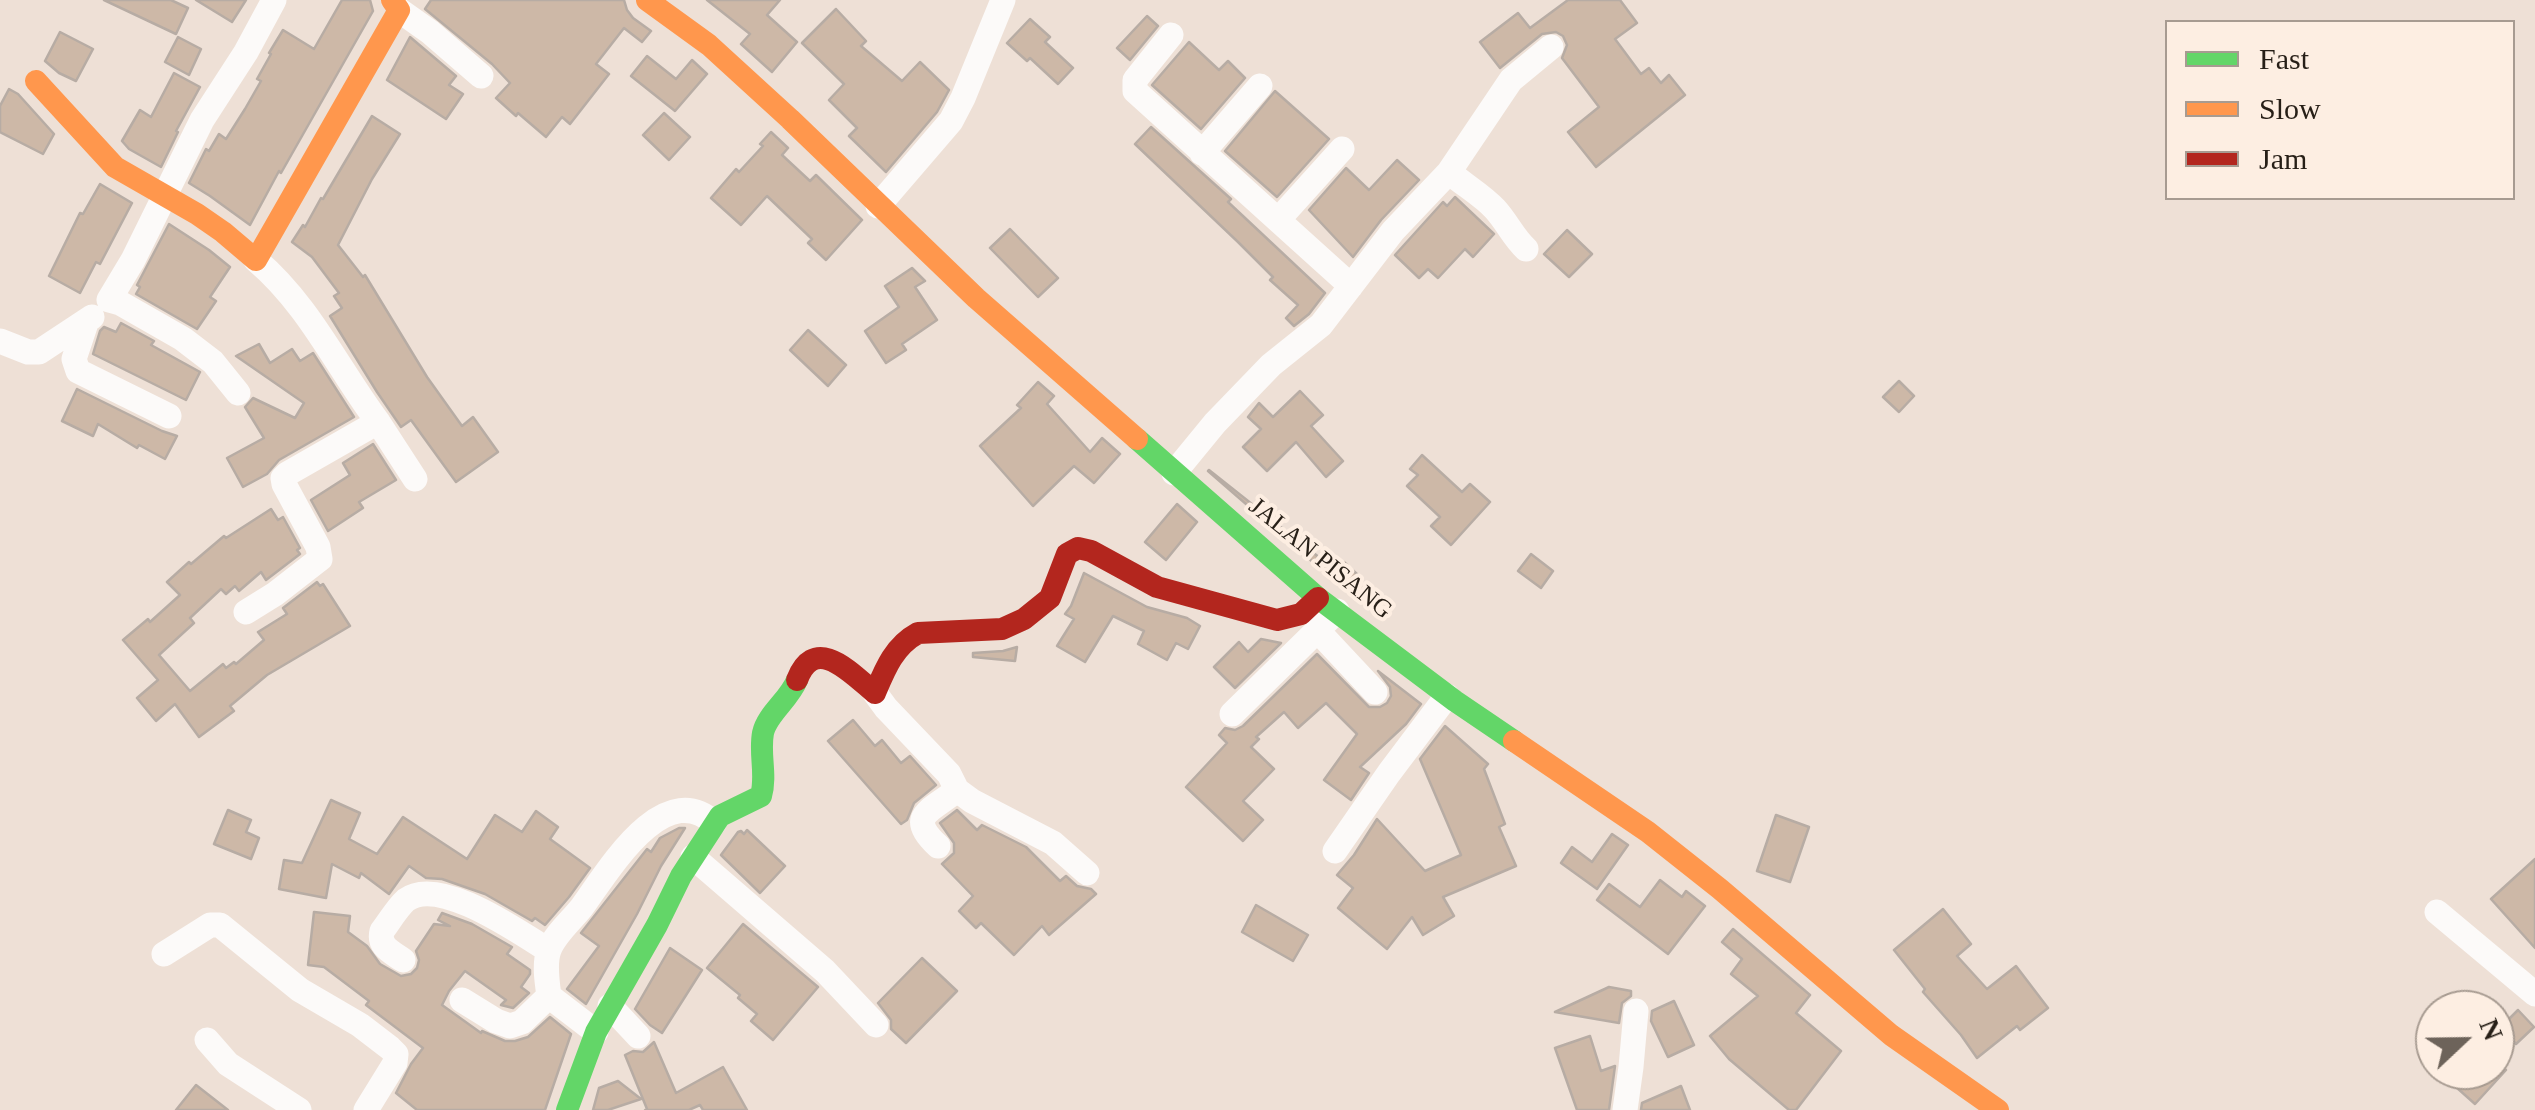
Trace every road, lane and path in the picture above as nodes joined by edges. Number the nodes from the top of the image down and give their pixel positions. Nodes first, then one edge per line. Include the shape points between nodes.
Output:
1 (274, 0) edge
2 (648, 0) edge
3 (1003, 0) edge
4 (395, 5) edge
5 (1171, 34) dead end
6 (1551, 47) dead end
7 (480, 76) dead end
8 (36, 82) dead end
9 (1260, 86) dead end
10 (1342, 149) dead end
11 (1202, 153) junction
12 (1449, 172) junction
13 (164, 196) junction
14 (878, 206) junction
15 (1278, 220) junction
16 (1526, 249) dead end
17 (256, 260) junction
18 (1351, 286) junction
19 (109, 300) junction
20 (86, 323) junction
21 (0, 342) edge
22 (238, 393) dead end
23 (169, 416) dead end
24 (378, 422) junction
25 (1174, 473) junction
26 (416, 479) dead end
27 (1327, 604) junction
28 (246, 612) dead end
29 (1317, 630) junction
30 (1374, 692) dead end
31 (874, 693) junction
32 (1447, 696) junction
33 (1232, 714) dead end
34 (957, 790) junction
35 (714, 823) junction
36 (938, 846) dead end
37 (1335, 851) dead end
38 (693, 857) junction
39 (1087, 874) dead end
40 (2437, 912) dead end
41 (548, 950) junction
42 (164, 954) dead end
43 (403, 960) dead end
44 (2535, 994) edge
45 (548, 996) junction
46 (462, 1000) dead end
47 (610, 1006) junction
48 (1636, 1011) dead end
49 (876, 1026) dead end
50 (596, 1032) junction
51 (638, 1036) dead end
52 (207, 1040) dead end
53 (1985, 1106) edge
54 (299, 1110) edge
55 (366, 1110) edge
56 (567, 1110) edge
57 (1624, 1110) edge

1 - 13 street
2 - 14 street, JALAN PISANG via 709,45
3 - 14 street via 951,121
4 - 7 street
4 - 17 street via 357,87
5 - 11 street via 1135,80 1134,91
6 - 12 street via 1511,80
8 - 13 street via 116,166
9 - 11 street
10 - 15 street
11 - 15 street
12 - 16 street via 1496,210
12 - 18 street
13 - 17 street
13 - 19 street
14 - 25 street, JALAN PISANG
15 - 18 street
17 - 24 street via 312,320
18 - 25 street via 1321,324 1215,422
19 - 20 street
19 - 22 street via 183,339
20 - 21 street via 34,353
20 - 23 street via 74,359 78,371
24 - 26 street
24 - 28 street via 283,478 320,560
25 - 27 street, JALAN PISANG
27 - 29 street
27 - 31 street via 1277,620 1157,587 1078,548 1067,554 1050,598 1024,620 907,637
27 - 32 street, JALAN PISANG
29 - 30 street
29 - 33 street
31 - 34 street
31 - 35 street via 829,659 810,658 789,698 765,724 761,796
32 - 37 street
32 - 53 street, JALAN PISANG via 1648,832
34 - 36 street via 923,818 924,834
34 - 39 street via 1052,843
35 - 38 street
35 - 41 street via 684,810 655,821 606,871
38 - 47 street
38 - 49 street via 825,972
40 - 44 street
41 - 43 street via 454,898 415,896 380,937
41 - 45 street
42 - 55 street via 220,925 300,990 390,1048 395,1063
45 - 46 street via 510,1026
45 - 50 street
47 - 50 street
47 - 51 street
48 - 57 street
50 - 56 street
52 - 54 street via 228,1064

